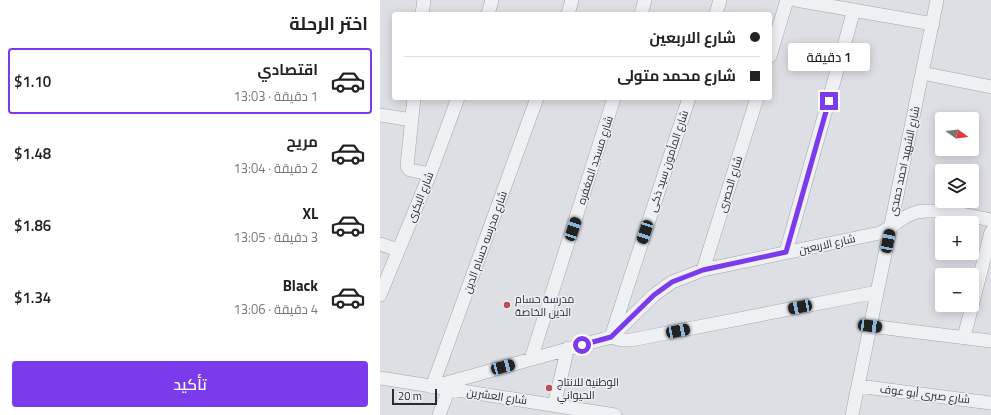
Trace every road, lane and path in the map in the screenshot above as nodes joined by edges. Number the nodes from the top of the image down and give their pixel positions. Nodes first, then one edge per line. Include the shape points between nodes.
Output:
1 (424, 0) edge
2 (492, 0) edge
3 (572, 0) edge
4 (645, 0) edge
5 (720, 0) edge
6 (787, 0) edge
7 (796, 0) edge
8 (937, 0) edge
9 (854, 10) junction
10 (422, 12) edge
11 (489, 12) edge
12 (569, 12) edge
13 (642, 12) edge
14 (717, 12) edge
15 (933, 24) junction
16 (772, 49) edge
17 (922, 73) junction
18 (991, 87) edge
19 (414, 100) edge
20 (457, 100) edge
21 (536, 100) edge
22 (613, 100) edge
23 (687, 100) edge
24 (756, 100) edge
25 (380, 115) edge
26 (412, 120) junction
27 (430, 174) junction
28 (991, 220) edge
29 (890, 228) junction
30 (991, 232) edge
31 (380, 244) edge
32 (398, 250) junction
33 (786, 252) junction
34 (703, 270) junction
35 (877, 292) junction
36 (380, 295) edge
37 (870, 326) junction
38 (611, 337) junction
39 (964, 337) junction
40 (991, 342) edge
41 (568, 348) junction
42 (531, 359) junction
43 (380, 378) edge
44 (858, 386) junction
45 (432, 387) junction
46 (448, 389) junction
47 (991, 403) edge
48 (554, 405) junction
49 (590, 413) edge
50 (439, 415) edge
51 (615, 415) edge
52 (852, 415) edge

1 - 10 street
2 - 11 street
3 - 12 street
4 - 13 street
5 - 14 street
6 - 16 street
7 - 9 street
8 - 15 street, شارع الشهيد احمد حمدى
9 - 15 street
9 - 33 street
15 - 17 street, شارع الشهيد احمد حمدى
17 - 18 street
17 - 29 street, شارع الشهيد احمد حمدى
19 - 26 street
20 - 27 street, شارع البكرى
21 - 45 street, شارع مدرسه حسام الدين
22 - 42 street, شارع مسجد المغفره
23 - 38 street, شارع المأمون سيد ذكى
24 - 34 street, شارع الحصرى
25 - 26 street
26 - 27 street via 407,166 410,170
27 - 32 street, شارع البكرى
28 - 29 street, شارع الاربعين via 936,211 916,212
29 - 33 street, شارع الاربعين via 880,233
29 - 35 street, شارع الشهيد احمد حمدى
30 - 39 street
31 - 32 street
32 - 36 street, شارع البكرى
33 - 34 street, شارع الاربعين
34 - 38 street, شارع الاربعين via 672,282 654,295
35 - 37 street, شارع الشهيد احمد حمدى
35 - 38 street, شارع الاربعين via 631,340
37 - 39 street
37 - 44 street, شارع الشهيد احمد حمدى
38 - 41 street, شارع الاربعين
39 - 40 street
41 - 42 street, شارع الاربعين
41 - 48 street
42 - 45 street, شارع الاربعين
43 - 45 street, شارع العشرين
44 - 47 street, شارع صبرى أبو عوف
44 - 52 street, شارع الشهيد احمد حمدى
45 - 46 street, شارع العشرين
46 - 48 street, شارع العشرين
46 - 50 street
48 - 49 street, شارع العشرين
49 - 51 street, شارع العشرين

